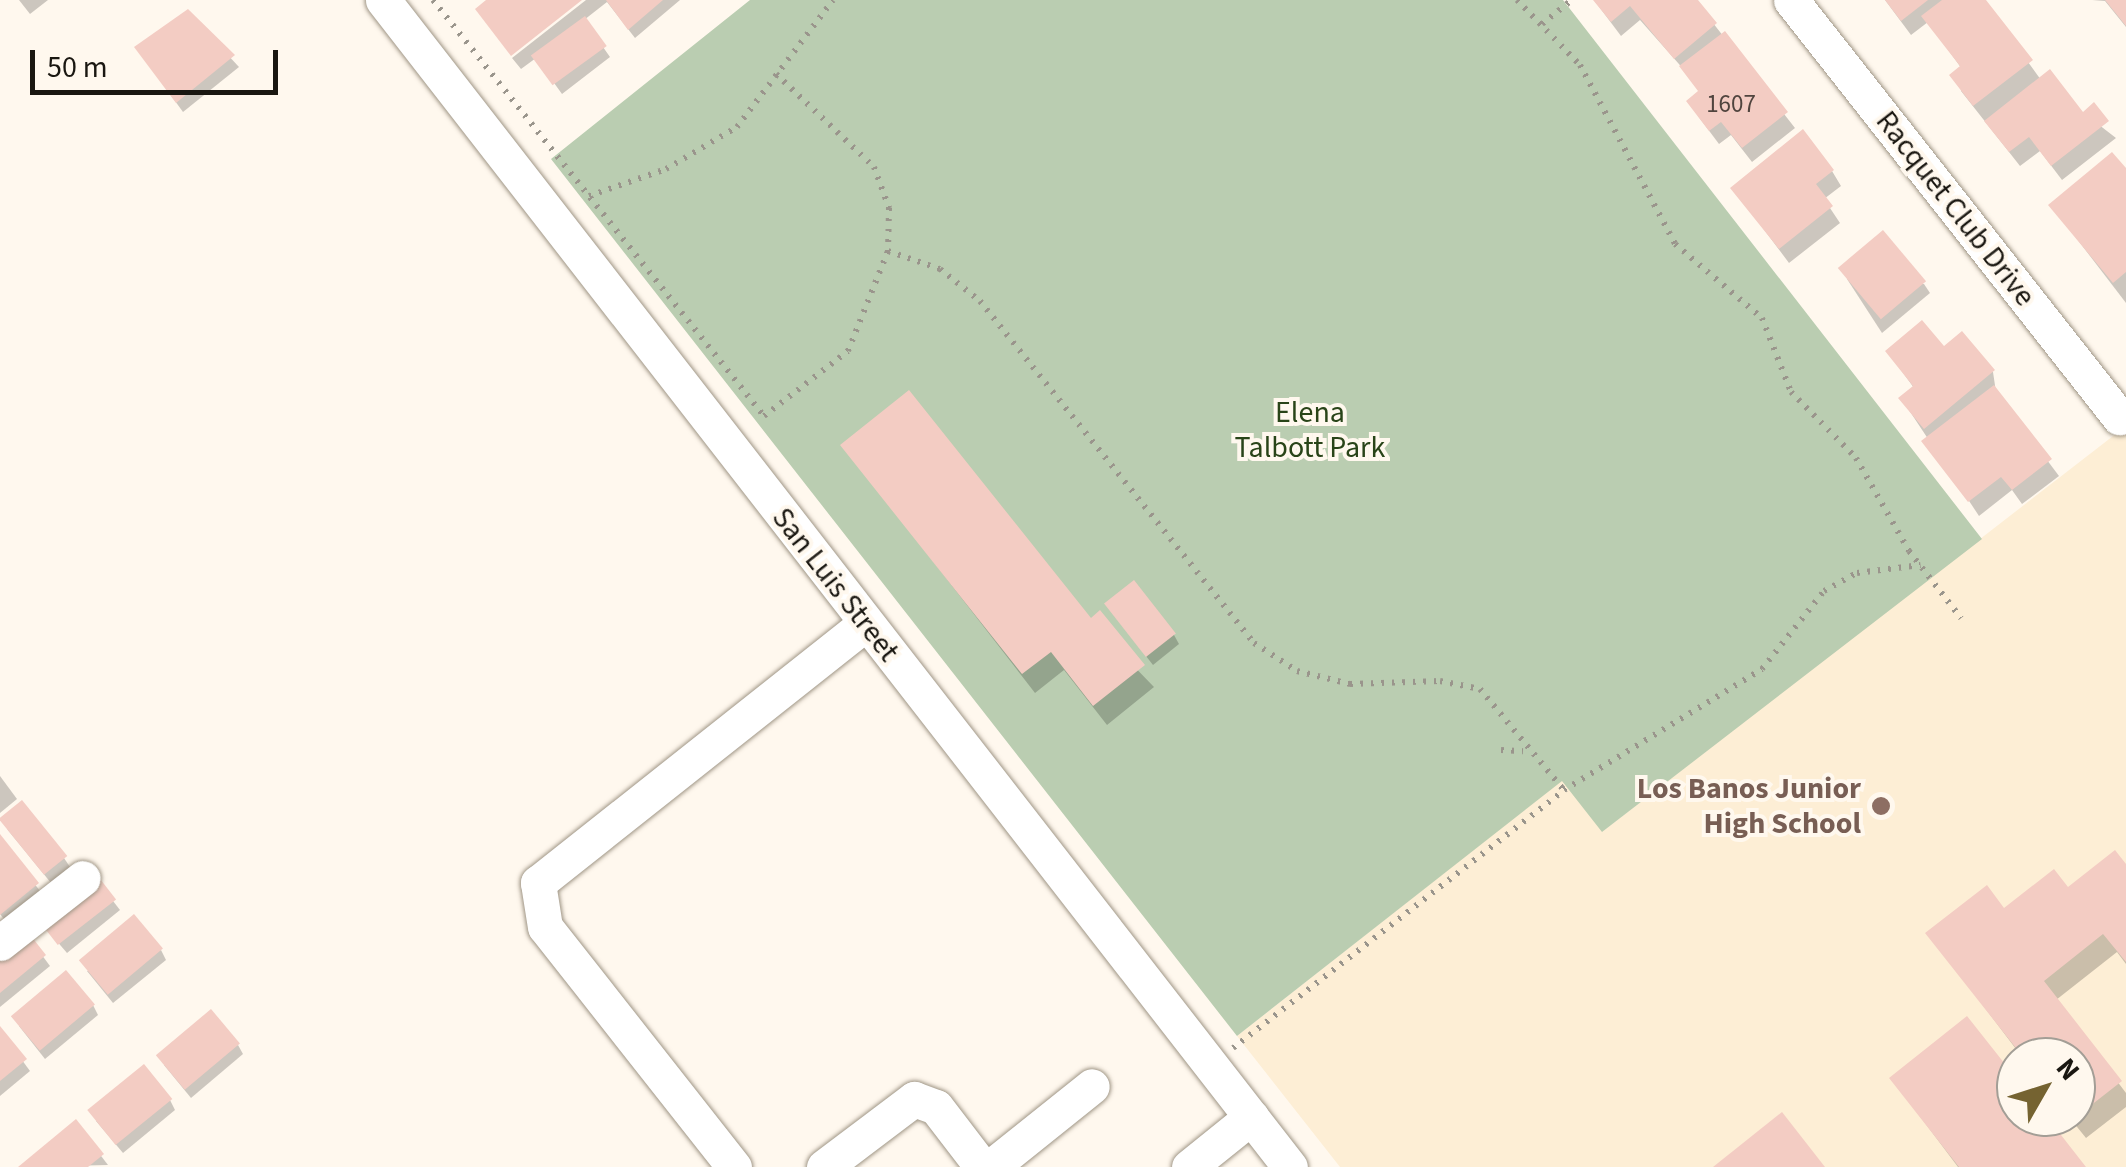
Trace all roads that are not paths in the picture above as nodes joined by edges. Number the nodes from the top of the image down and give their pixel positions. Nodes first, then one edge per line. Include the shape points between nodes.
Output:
1 (1791, 0) edge
2 (385, 1) edge
3 (2118, 418) dead end
4 (864, 624) junction
5 (82, 878) dead end
6 (0, 942) edge
7 (1092, 1086) dead end
8 (1251, 1118) junction
9 (734, 1167) edge
10 (824, 1167) edge
11 (982, 1167) edge
12 (991, 1167) edge
13 (1189, 1167) edge
14 (1290, 1167) edge

1 - 3 street, Racquet Club Drive
2 - 4 street, San Luis Street
4 - 8 street, San Luis Street
4 - 9 street via 538,883 544,927
5 - 6 street
7 - 12 street
8 - 13 street
8 - 14 street, San Luis Street
10 - 11 street via 914,1098 936,1107

